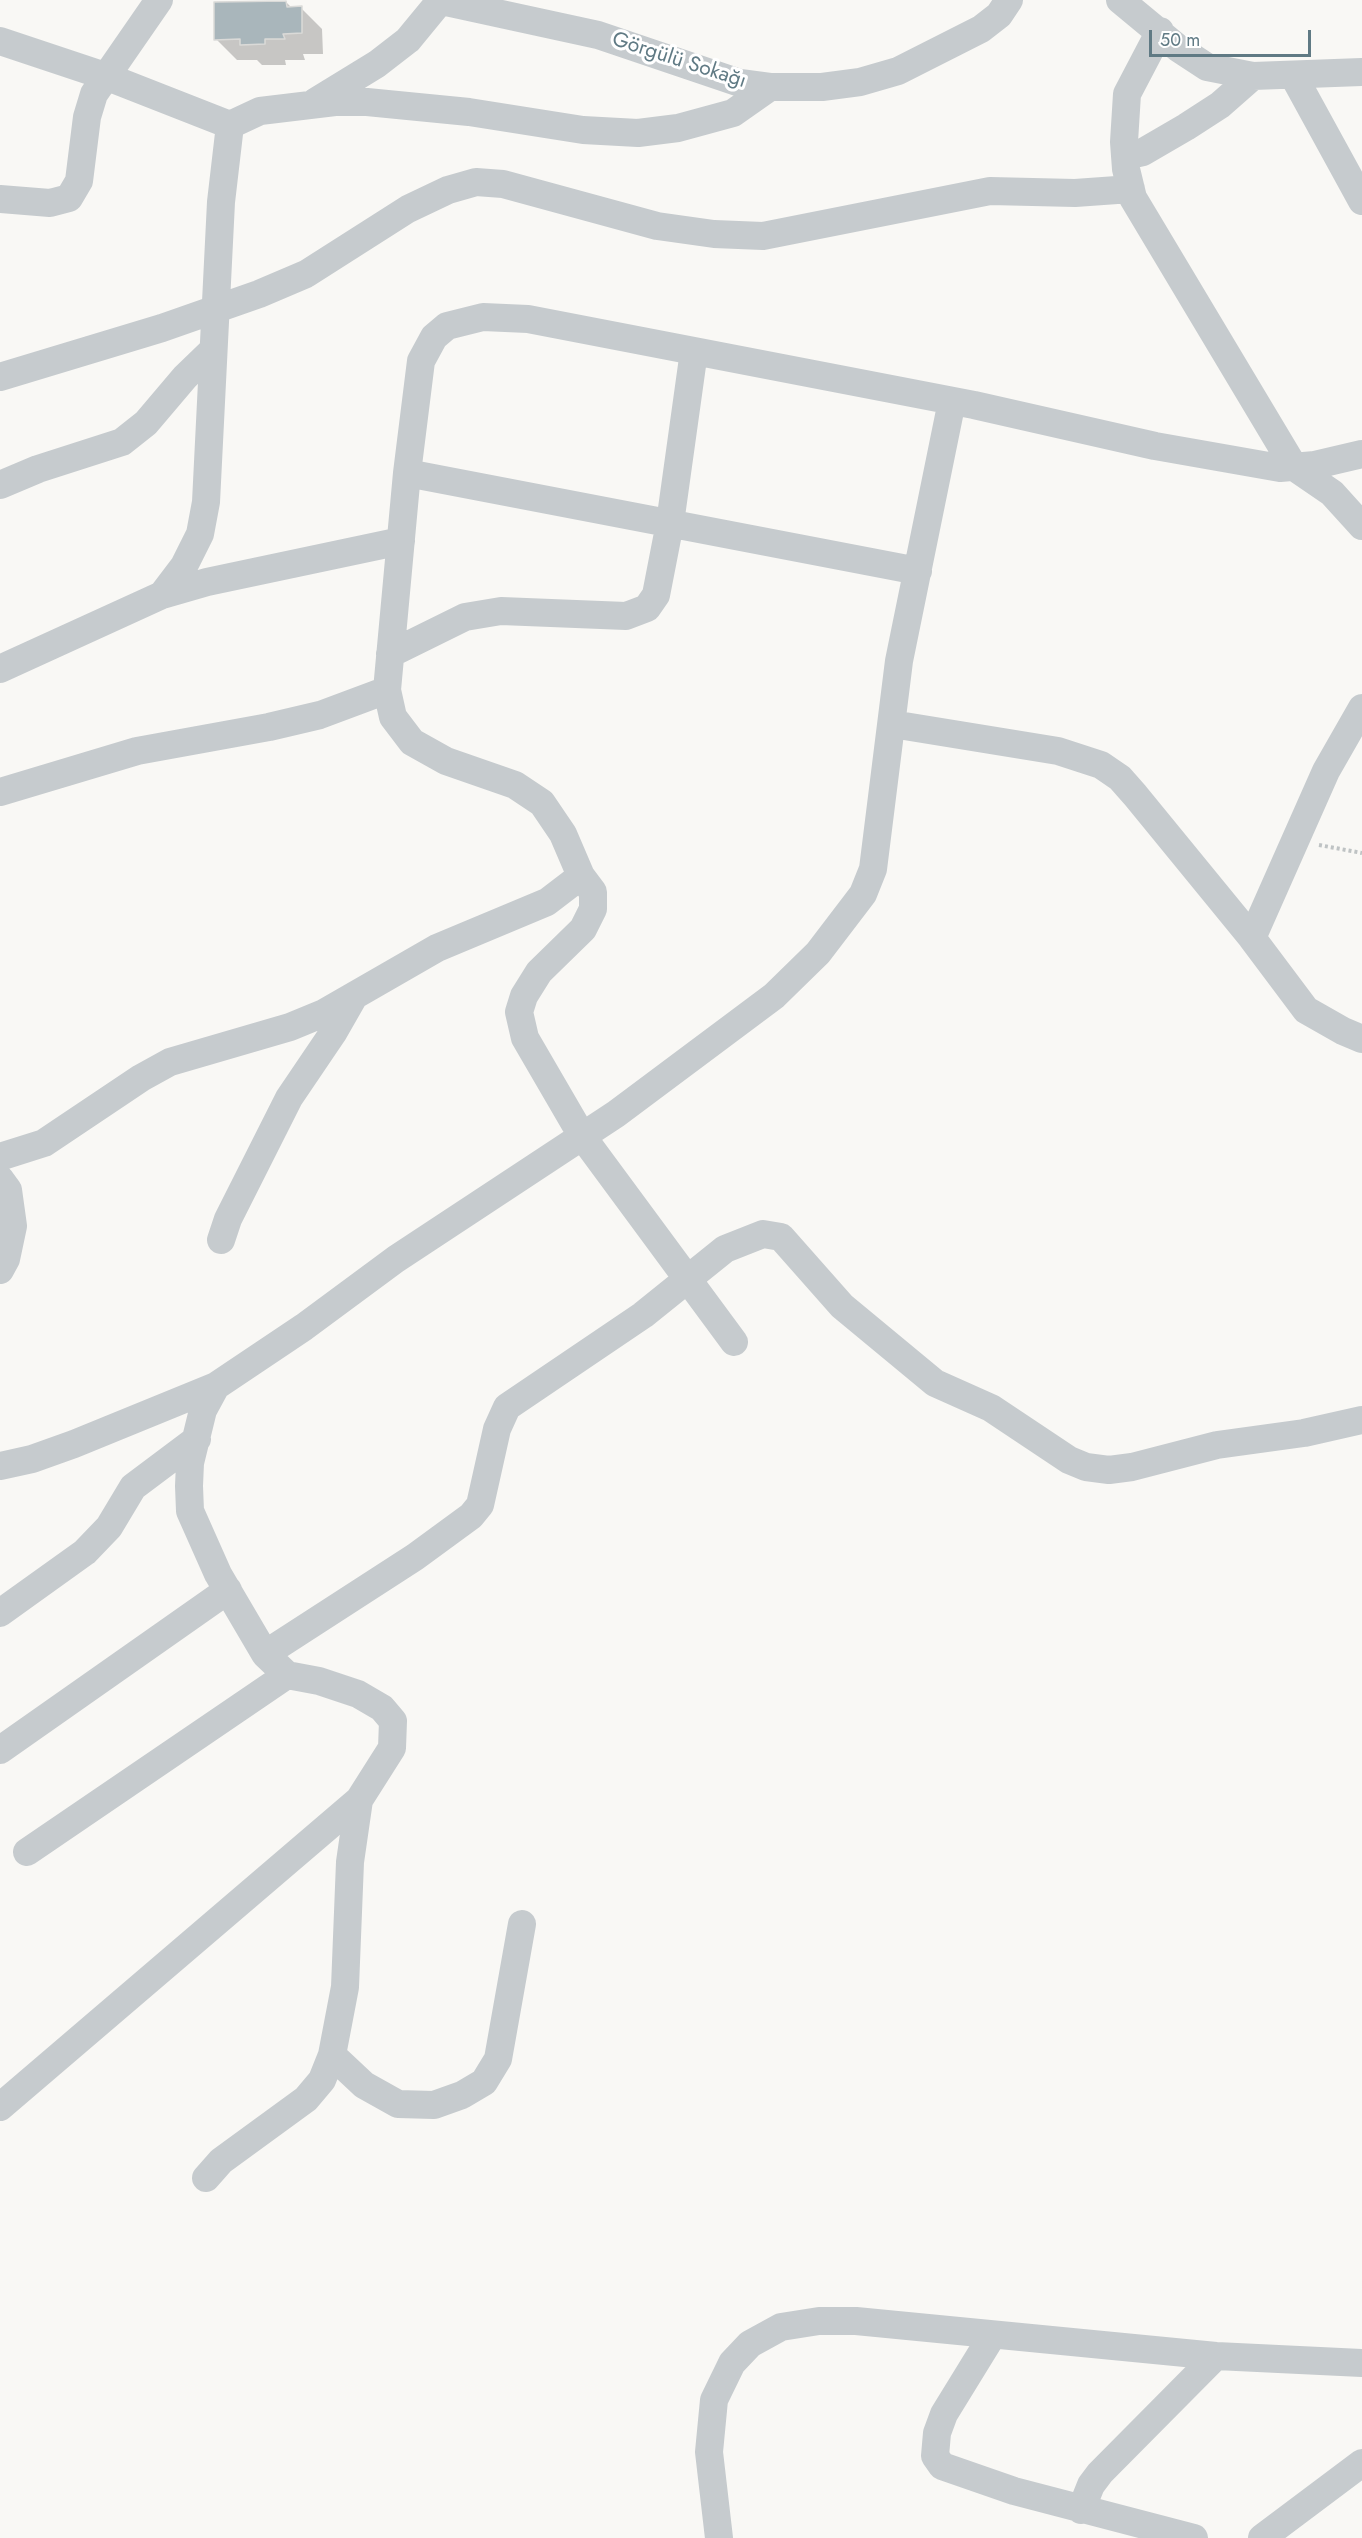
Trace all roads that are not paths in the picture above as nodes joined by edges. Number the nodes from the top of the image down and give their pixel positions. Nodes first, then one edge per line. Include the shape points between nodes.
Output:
1 (159, 0) edge
2 (439, 0) edge
3 (1009, 0) edge
4 (1120, 0) edge
5 (1160, 32) junction
6 (0, 41) edge
7 (1362, 72) edge
8 (1293, 75) junction
9 (105, 76) junction
10 (1253, 76) junction
11 (770, 87) junction
12 (311, 105) junction
13 (230, 124) junction
14 (1125, 156) junction
15 (1131, 189) junction
16 (0, 199) edge
17 (1362, 201) edge
18 (215, 309) junction
19 (213, 350) junction
20 (694, 351) junction
21 (0, 377) edge
22 (952, 401) junction
23 (1362, 454) edge
24 (1294, 467) junction
25 (407, 473) junction
26 (0, 485) edge
27 (670, 523) junction
28 (1362, 526) edge
29 (401, 541) junction
30 (918, 571) junction
31 (162, 595) junction
32 (390, 654) junction
33 (0, 669) edge
34 (387, 690) junction
35 (1362, 708) edge
36 (892, 724) junction
37 (0, 792) edge
38 (581, 876) junction
39 (1252, 938) junction
40 (353, 999) junction
41 (1362, 1038) edge
42 (582, 1136) junction
43 (0, 1157) edge
44 (0, 1179) edge
45 (221, 1240) dead end
46 (0, 1270) edge
47 (686, 1280) junction
48 (734, 1342) dead end
49 (216, 1386) junction
50 (1362, 1420) edge
51 (196, 1439) junction
52 (0, 1466) edge
53 (228, 1590) junction
54 (0, 1613) edge
55 (266, 1654) junction
56 (287, 1675) junction
57 (0, 1750) edge
58 (358, 1800) junction
59 (27, 1852) dead end
60 (522, 1924) dead end
61 (332, 2055) junction
62 (0, 2107) edge
63 (206, 2178) dead end
64 (992, 2336) junction
65 (1216, 2356) junction
66 (1362, 2363) edge
67 (1362, 2463) edge
68 (1081, 2510) junction
69 (719, 2538) edge
70 (1194, 2538) edge
71 (1262, 2538) edge

1 - 9 street
2 - 11 street, Görgülü Sokağı via 598,35 740,83
2 - 12 street via 408,40
3 - 11 street, Görgülü Sokağı via 999,15 981,29 898,71 822,87
4 - 5 street
5 - 10 street via 1208,67
5 - 14 street via 1127,94
6 - 9 street
7 - 8 street
8 - 10 street
8 - 17 street
9 - 13 street
9 - 16 street via 87,117 79,181 69,198 50,202
10 - 14 street via 1220,105 1186,127 1143,152
11 - 12 street via 734,113 678,128 638,133 583,130 423,106 368,102
12 - 13 street via 260,111
13 - 18 street
14 - 15 street
15 - 18 street via 990,191 763,236 657,226 503,184 477,182 448,190 408,209 306,274
15 - 24 street via 1146,224
18 - 19 street
18 - 21 street
19 - 26 street via 146,423 122,442
19 - 31 street via 206,502 200,534
20 - 22 street
20 - 25 street via 528,319 483,317 447,326 434,337 421,361
20 - 27 street
22 - 24 street via 1155,446 1252,464
22 - 30 street
23 - 24 street
24 - 28 street via 1332,493
25 - 27 street
25 - 29 street
27 - 30 street
27 - 32 street via 656,595 647,608 626,616 501,611 465,617
29 - 31 street
29 - 32 street
30 - 36 street via 899,661
31 - 33 street
32 - 34 street
34 - 37 street via 320,715 137,751
34 - 38 street via 393,717 412,742 446,761 515,786 542,803 563,834
35 - 39 street via 1326,771
36 - 39 street via 1058,751 1101,765 1135,795
36 - 42 street via 873,869 863,894 842,922 818,953 774,996
38 - 40 street via 547,902 437,948
38 - 42 street via 592,892 593,909 583,929 539,972 519,1012 525,1038
39 - 41 street via 1306,1010
40 - 43 street via 290,1027 170,1062 44,1143
40 - 45 street via 289,1098
42 - 47 street
42 - 49 street via 396,1259
44 - 46 street via 8,1190 13,1226
47 - 48 street
47 - 50 street via 725,1249 749,1237 782,1237 842,1306 936,1383 1001,1413 1069,1460 1086,1467 1132,1467 1218,1446
47 - 55 street via 643,1315 507,1407 497,1429 480,1505 471,1516
49 - 51 street via 203,1410
49 - 52 street via 74,1444
51 - 53 street via 190,1463 190,1511
51 - 54 street via 133,1487 109,1527 85,1552
53 - 55 street
53 - 57 street
55 - 56 street
56 - 58 street via 358,1694 382,1708 393,1720 392,1748
56 - 59 street
58 - 61 street via 350,1862 345,1987
58 - 62 street
60 - 61 street via 498,2059 484,2082 434,2105 398,2104 364,2085
61 - 63 street via 322,2080 306,2099 221,2161
64 - 65 street
64 - 68 street via 944,2414 935,2456 942,2466 1014,2492
64 - 69 street via 856,2321 819,2321 781,2327 750,2344 732,2363 714,2400 709,2452
65 - 66 street
65 - 68 street via 1100,2473
67 - 71 street
68 - 70 street

